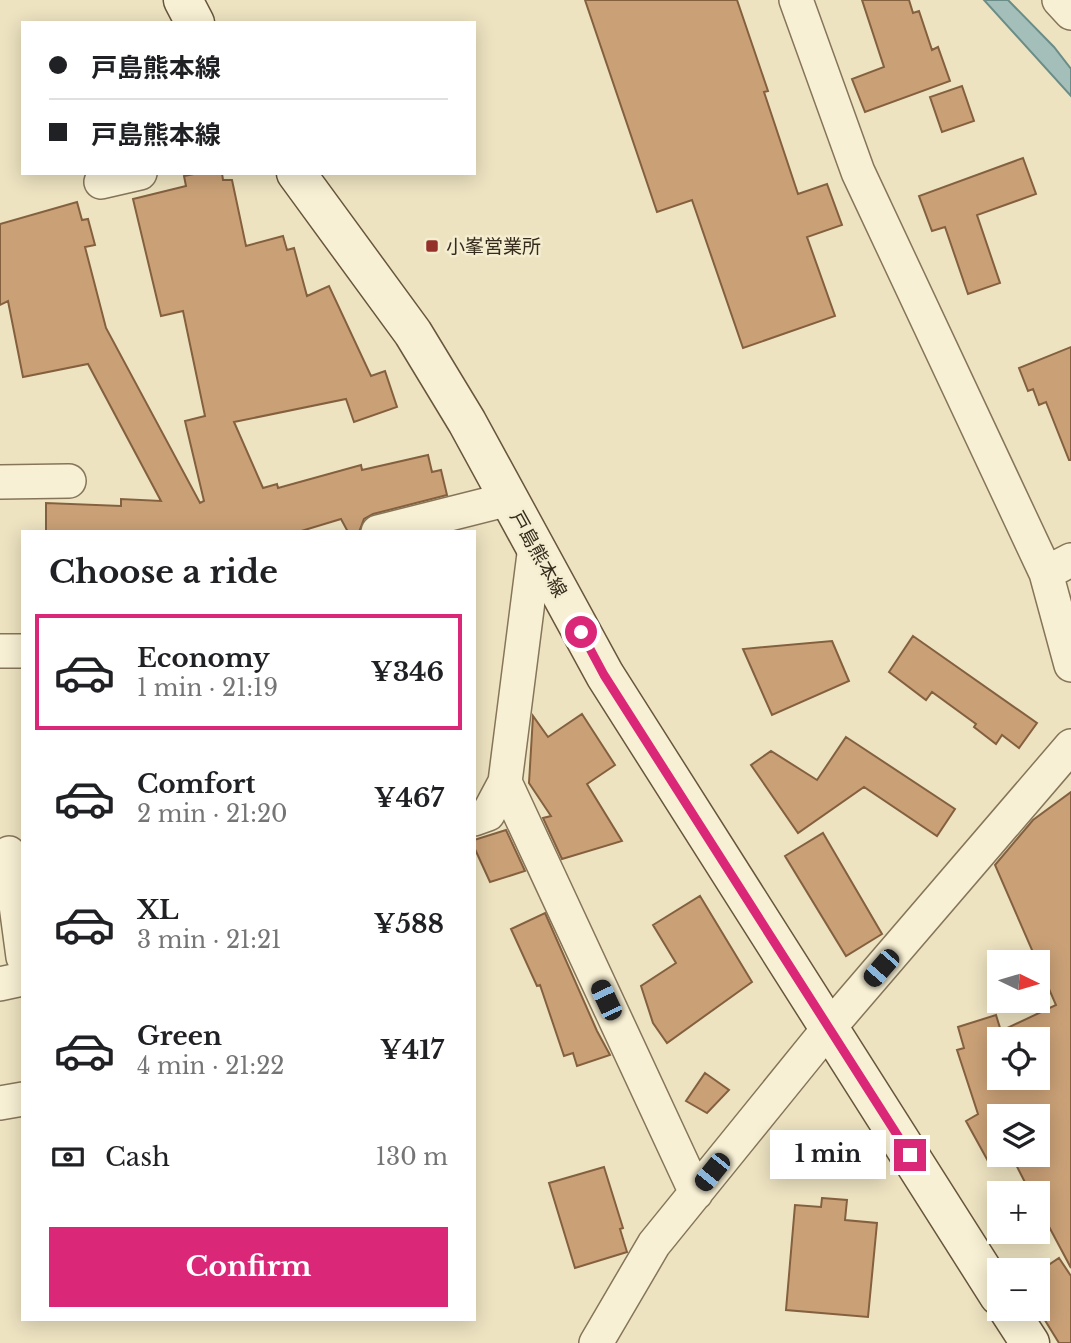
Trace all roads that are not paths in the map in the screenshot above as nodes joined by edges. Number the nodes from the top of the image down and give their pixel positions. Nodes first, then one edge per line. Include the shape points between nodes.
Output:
1 (183, 0) edge
2 (796, 0) edge
3 (1059, 0) edge
4 (1071, 13) edge
5 (194, 21) edge
6 (131, 175) edge
7 (297, 175) edge
8 (101, 182) dead end
9 (69, 481) dead end
10 (0, 482) edge
11 (509, 499) junction
12 (386, 530) edge
13 (535, 546) junction
14 (1058, 566) edge
15 (0, 651) edge
16 (21, 651) edge
17 (1071, 665) edge
18 (1071, 746) edge
19 (505, 782) junction
20 (476, 818) edge
21 (10, 853) edge
22 (21, 941) edge
23 (21, 979) edge
24 (0, 984) edge
25 (829, 1028) junction
26 (21, 1099) edge
27 (0, 1102) edge
28 (696, 1193) junction
29 (987, 1277) edge
30 (1016, 1321) edge
31 (596, 1343) edge
32 (1030, 1343) edge

1 - 5 main road
2 - 14 street via 858,173
3 - 4 street
6 - 8 street
7 - 11 main road, 戸島熊本線 via 413,333
9 - 10 street
11 - 12 street
11 - 13 main road, 戸島熊本線
13 - 19 street
13 - 25 main road, 戸島熊本線 via 604,675
14 - 17 street
15 - 16 street
18 - 25 street
19 - 20 street via 488,814
19 - 28 street
21 - 22 street
23 - 24 street
25 - 28 street
25 - 29 main road, 戸島熊本線
26 - 27 street
28 - 31 street via 654,1244
30 - 32 main road

